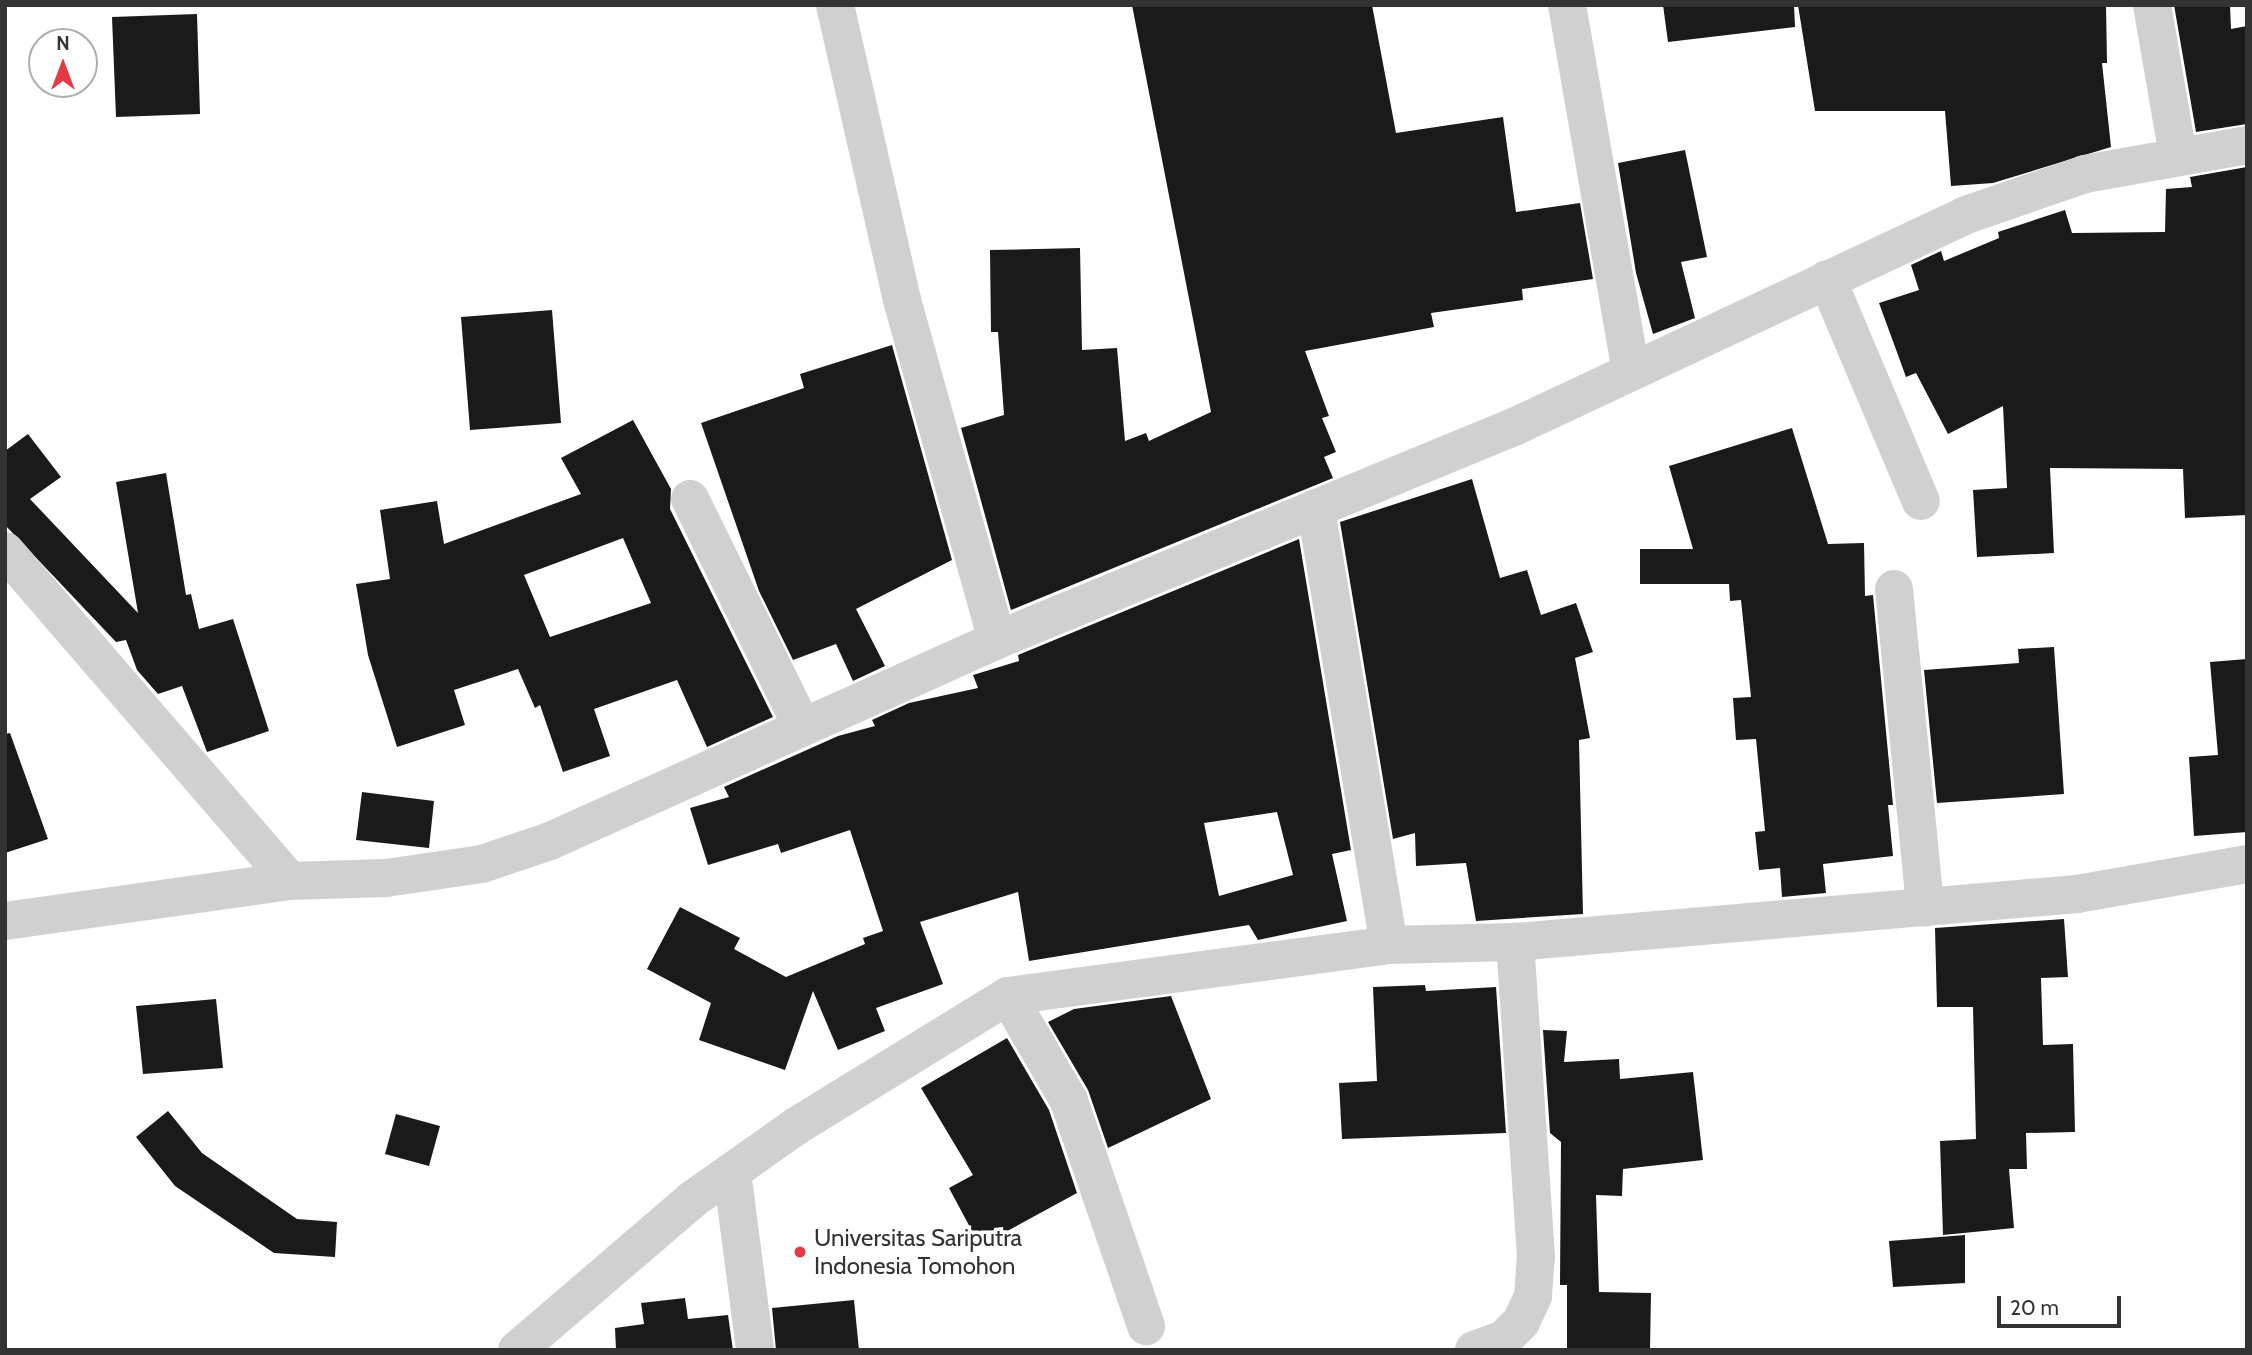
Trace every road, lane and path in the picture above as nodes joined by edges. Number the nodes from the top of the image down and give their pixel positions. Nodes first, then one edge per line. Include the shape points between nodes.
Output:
1 (835, 5) edge
2 (1567, 5) edge
3 (2152, 5) edge
4 (2247, 145) edge
5 (2178, 156) junction
6 (1827, 279) junction
7 (1631, 370) junction
8 (690, 499) dead end
9 (1921, 502) dead end
10 (1316, 509) junction
11 (5, 551) edge
12 (1894, 589) dead end
13 (997, 640) junction
14 (800, 725) junction
15 (2247, 864) edge
16 (290, 881) junction
17 (1925, 907) junction
18 (5, 921) edge
19 (1515, 942) junction
20 (1389, 945) junction
21 (1008, 996) junction
22 (732, 1172) junction
23 (1146, 1326) dead end
24 (517, 1350) edge
25 (755, 1350) edge
26 (1474, 1350) edge

1 - 13 street via 893,262
2 - 7 street
3 - 5 street
4 - 5 street
5 - 6 street via 2085,174 2026,192
6 - 7 street
6 - 9 street
7 - 10 street via 1516,426
8 - 14 street
10 - 13 street
10 - 20 street
11 - 16 street
12 - 17 street
13 - 14 street
14 - 16 street via 550,841 482,864 386,878
15 - 17 street via 2077,894
16 - 18 street
17 - 19 street
19 - 20 street
19 - 26 street via 1536,1257 1533,1296 1521,1321 1504,1339
20 - 21 street
21 - 22 street
21 - 23 street via 1069,1101
22 - 24 street
22 - 25 street

